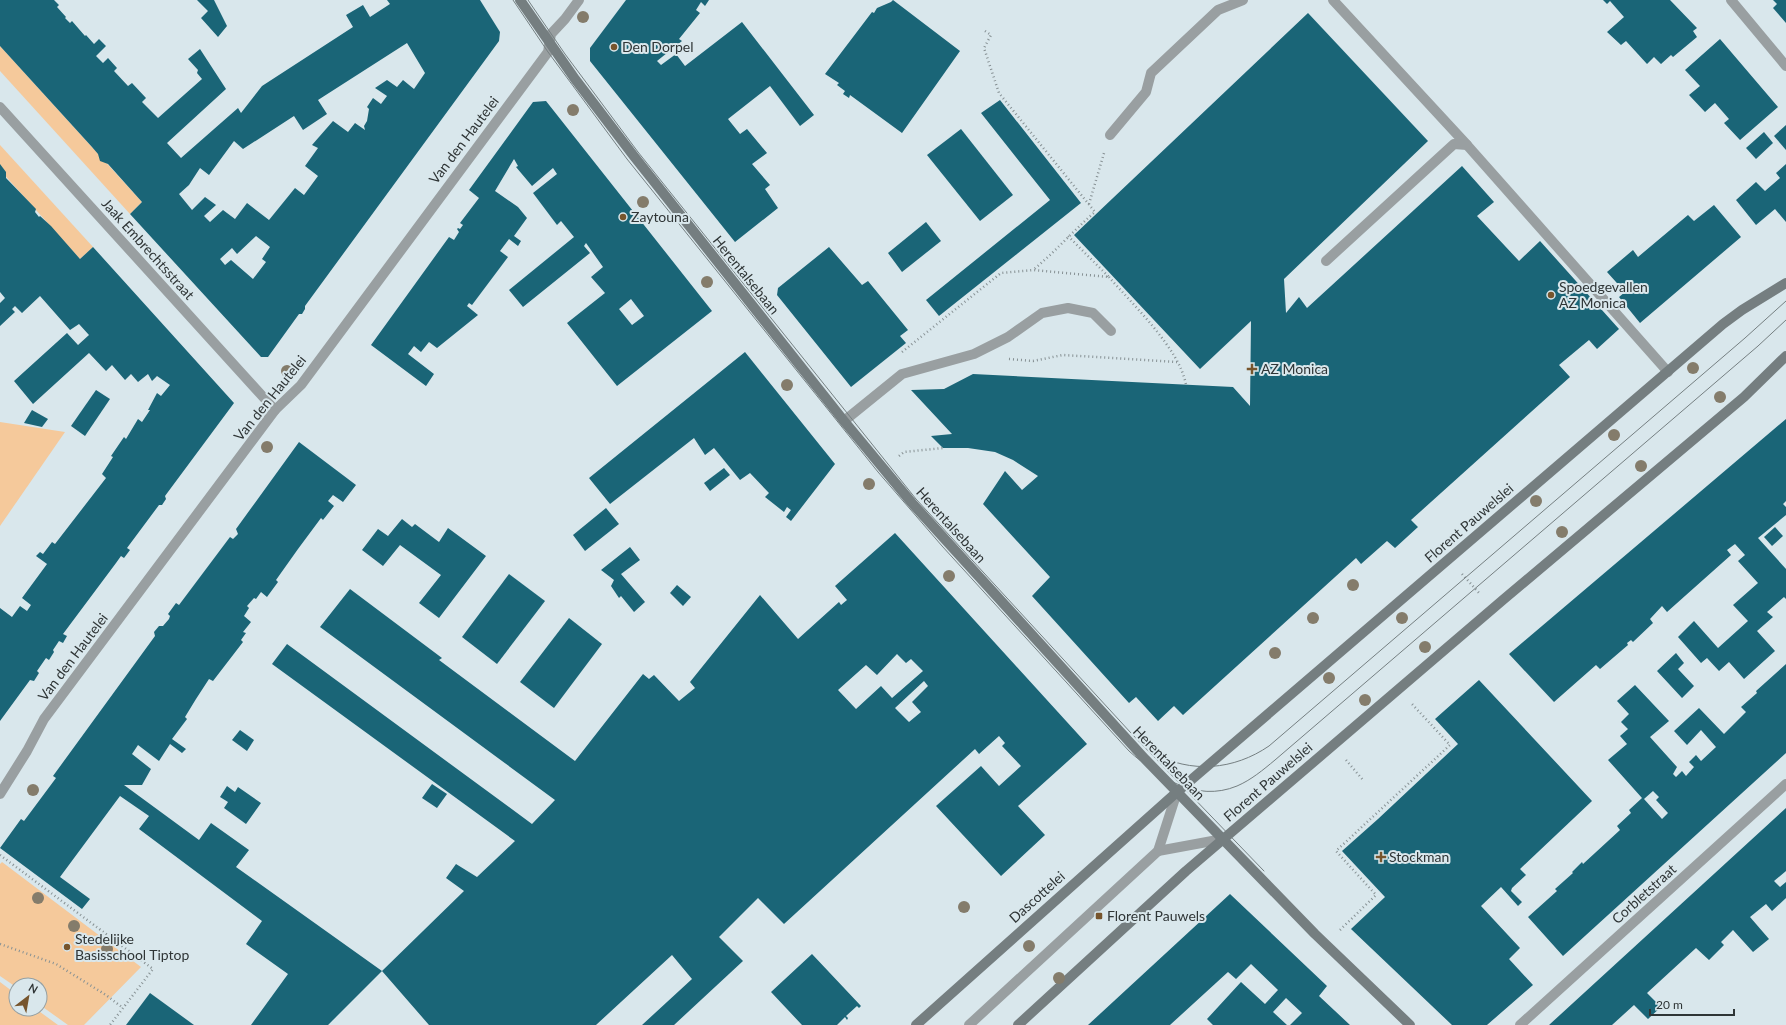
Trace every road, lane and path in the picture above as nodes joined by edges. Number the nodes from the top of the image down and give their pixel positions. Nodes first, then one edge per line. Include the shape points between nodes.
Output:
1 (520, 0) edge
2 (579, 0) edge
3 (1242, 0) edge
4 (1333, 0) edge
5 (1731, 0) edge
6 (986, 31) dead end
7 (549, 42) junction
8 (1786, 66) edge
9 (0, 107) edge
10 (1110, 135) joint
11 (1467, 145) junction
12 (1089, 205) junction
13 (1068, 236) junction
14 (1326, 261) dead end
15 (1032, 270) junction
16 (1108, 277) junction
17 (1786, 283) edge
18 (1111, 331) dead end
19 (898, 356) dead end
20 (1786, 356) edge
21 (1003, 359) dead end
22 (1177, 362) junction
23 (1668, 372) junction
24 (1186, 385) dead end
25 (275, 410) junction
26 (844, 421) junction
27 (943, 448) dead end
28 (883, 469) junction
29 (1458, 569) dead end
30 (1504, 599) junction
31 (1399, 689) junction
32 (1333, 745) junction
33 (1363, 780) dead end
34 (1786, 784) edge
35 (1177, 792) junction
36 (0, 794) edge
37 (1223, 839) junction
38 (1158, 851) junction
39 (0, 855) edge
40 (1340, 936) dead end
41 (0, 944) edge
42 (123, 1008) junction
43 (110, 1025) edge
44 (916, 1025) edge
45 (969, 1025) edge
46 (1018, 1025) edge
47 (1410, 1025) edge
48 (1520, 1025) edge

1 - 7 street, Herentalsebaan
2 - 7 street, Van den Hautelei via 551,34
3 - 10 street via 1218,10 1151,73 1146,92
4 - 11 street
5 - 8 street
6 - 12 path via 991,35 984,48 999,93
7 - 25 street, Van den Hautelei via 548,52 301,385
7 - 26 street, Herentalsebaan via 633,155
9 - 25 street, Jaak Embrechtsstraat
10 - 12 path
11 - 14 street via 1454,144
11 - 23 street
12 - 13 path via 1095,212
13 - 15 path via 1050,256
13 - 16 path
15 - 16 path
15 - 19 path via 1002,273
16 - 22 path via 1172,351
17 - 23 street, Florent Pauwelslei via 1742,310
18 - 26 street via 1093,313 1068,308 1042,312 1008,338 974,354 902,374
20 - 30 street, Florent Pauwelslei via 1744,397
21 - 22 path via 1033,361 1062,355
22 - 24 path
23 - 35 street, Florent Pauwelslei
25 - 36 street, Van den Hautelei via 44,719
26 - 28 street, Herentalsebaan
27 - 28 path via 904,452
28 - 35 street, Herentalsebaan
29 - 30 path via 1481,596 1493,587
30 - 31 street, Florent Pauwelslei
31 - 32 street, Florent Pauwelslei
31 - 40 path via 1450,745 1336,851 1376,895 1340,931
32 - 33 path
32 - 37 street, Florent Pauwelslei
34 - 48 street, Corbletstraat
35 - 37 street, Herentalsebaan
35 - 38 street
35 - 44 street, Dascottelei
37 - 38 street
37 - 46 street
37 - 47 street, Herentalsebaan via 1315,934
38 - 45 street
39 - 42 path via 153,969
41 - 42 path via 56,964 100,990
42 - 43 path

